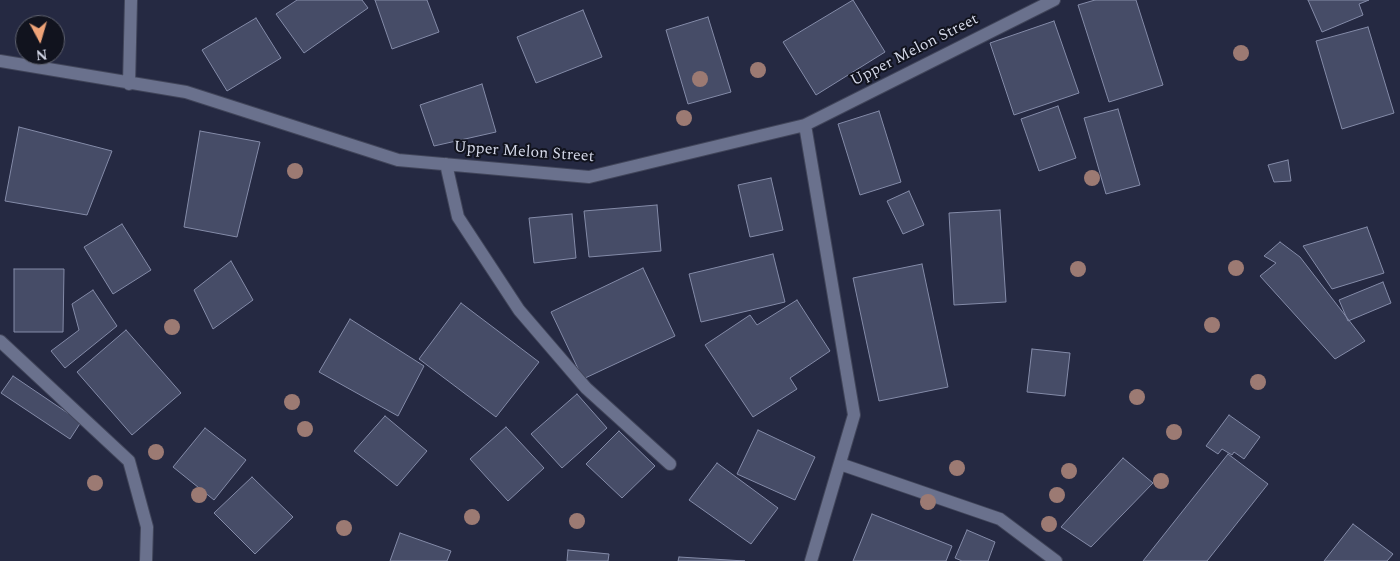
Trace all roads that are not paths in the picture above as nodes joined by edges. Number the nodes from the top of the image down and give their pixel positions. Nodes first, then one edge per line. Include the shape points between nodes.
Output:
1 (130, 0) edge
2 (1054, 0) edge
3 (0, 61) edge
4 (130, 84) junction
5 (804, 125) junction
6 (446, 164) junction
7 (0, 341) edge
8 (670, 464) dead end
9 (840, 464) junction
10 (146, 561) edge
11 (811, 561) edge
12 (1056, 561) edge

1 - 4 street
2 - 5 street, Upper Melon Street
3 - 4 street, Upper Melon Street
4 - 6 street, Upper Melon Street via 186,92 398,160
5 - 6 street, Upper Melon Street via 590,177
5 - 9 street via 854,415
6 - 8 street via 458,217 519,310 586,388
7 - 10 street via 129,461 147,526
9 - 11 street
9 - 12 street via 1000,519

